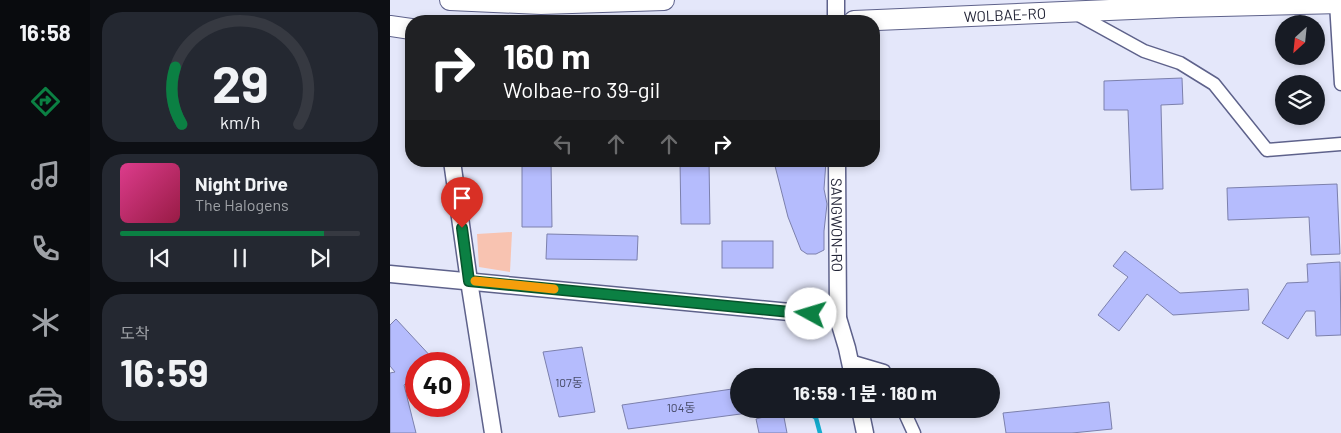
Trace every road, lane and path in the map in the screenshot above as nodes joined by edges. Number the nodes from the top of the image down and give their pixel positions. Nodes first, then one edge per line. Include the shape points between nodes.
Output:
1 (450, 0) edge
2 (664, 0) edge
3 (836, 0) edge
4 (489, 1) edge
5 (620, 1) edge
6 (1339, 3) edge
7 (1074, 12) junction
8 (836, 15) edge
9 (880, 20) edge
10 (390, 26) edge
11 (405, 29) edge
12 (1341, 84) edge
13 (1341, 144) edge
14 (453, 167) edge
15 (837, 167) edge
16 (390, 274) edge
17 (469, 281) junction
18 (838, 318) junction
19 (851, 368) edge
20 (862, 418) edge
21 (907, 418) edge
22 (493, 433) edge
23 (865, 433) edge
24 (914, 433) edge

1 - 4 main road
2 - 5 main road
3 - 8 street
4 - 5 main road via 541,4
6 - 7 main road, WOLBAE-RO
6 - 12 street, WOLBAE-RO
7 - 9 main road, WOLBAE-RO
7 - 13 street via 1144,50 1180,63 1214,84 1267,150
10 - 11 main road
14 - 17 street
15 - 18 street, SANGWON-RO
16 - 17 street
17 - 18 street
17 - 22 street
18 - 19 street, SANGWON-RO
20 - 23 street
21 - 24 street

